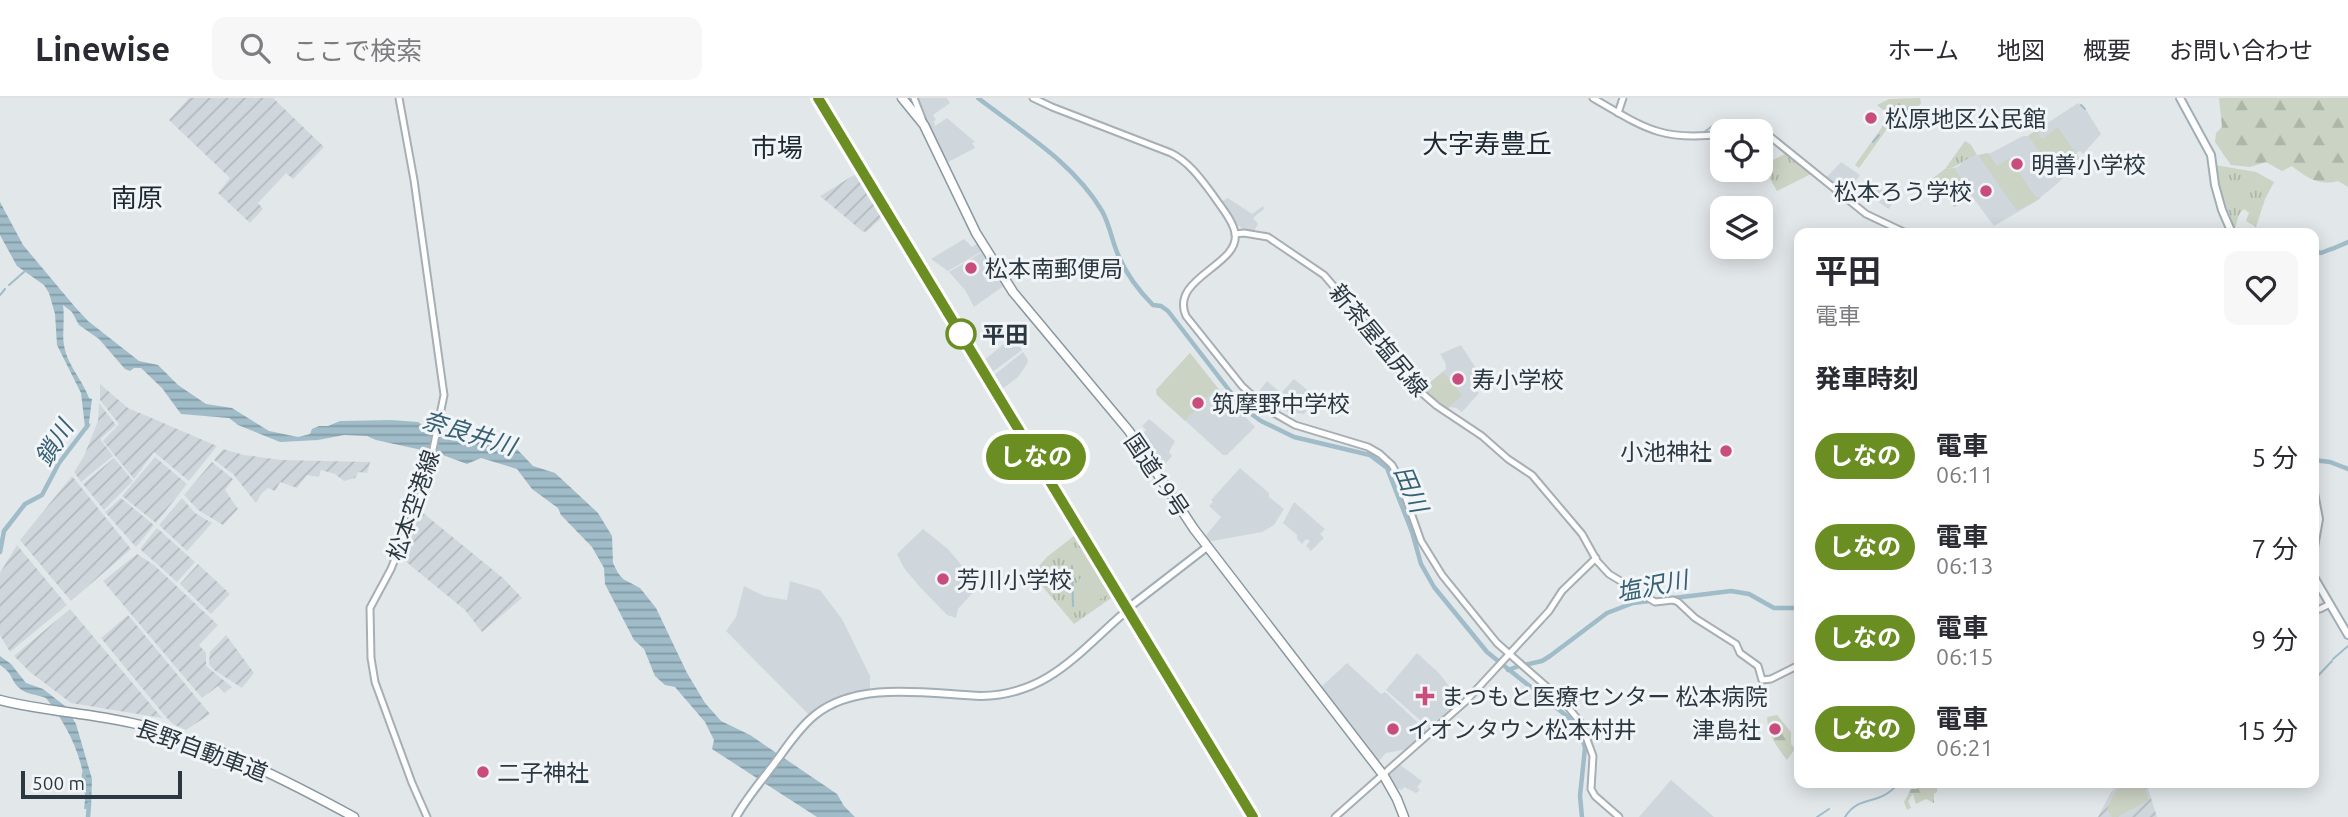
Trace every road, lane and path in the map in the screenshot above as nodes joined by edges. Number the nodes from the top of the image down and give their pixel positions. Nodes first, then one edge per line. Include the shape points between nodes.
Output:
1 (399, 98) edge
2 (902, 98) edge
3 (914, 98) edge
4 (1033, 98) edge
5 (1593, 98) edge
6 (1623, 98) edge
7 (2179, 98) edge
8 (1618, 113) junction
9 (924, 125) junction
10 (1710, 135) edge
11 (1773, 138) edge
12 (1895, 228) edge
13 (2230, 228) edge
14 (1236, 234) junction
15 (1207, 547) junction
16 (1596, 558) junction
17 (2319, 585) edge
18 (2330, 604) junction
19 (2319, 609) edge
20 (2348, 635) edge
21 (1509, 656) junction
22 (1794, 668) edge
23 (0, 702) edge
24 (79, 715) junction
25 (1384, 776) junction
26 (344, 817) edge
27 (354, 817) edge
28 (427, 817) edge
29 (736, 817) edge
30 (1335, 817) edge
31 (1404, 817) edge
32 (1619, 817) edge

1 - 28 main road, 松本空港線 via 444,385 432,460 396,558 369,612 373,676
2 - 9 highway, 国道19号
3 - 9 main road
4 - 14 main road via 1177,156 1211,192
5 - 8 main road
6 - 8 main road
7 - 13 main road via 2211,155 2215,185
8 - 10 main road via 1649,130 1686,137
9 - 15 highway, 国道19号 via 976,233 1008,285 1128,430
11 - 12 main road via 1866,214
14 - 16 main road, 新茶屋塩尻線 via 1268,237 1324,275 1408,381 1530,473 1582,534
14 - 21 main road via 1231,249 1187,292 1183,303 1186,316 1242,386 1267,409 1295,425 1368,447 1388,461 1433,562
15 - 25 highway, 国道19号
15 - 29 main road, bridge via 1031,688 999,696 874,693 833,703 815,715 783,752
16 - 21 main road via 1562,591
16 - 22 main road, 新茶屋塩尻線 via 1613,578 1652,600 1676,601 1734,642 1740,653 1758,666 1762,680
17 - 18 main road
18 - 19 main road
18 - 20 main road
21 - 25 main road
21 - 32 main road via 1577,718 1591,747 1591,789
23 - 24 highway, 長野自動車道
24 - 26 highway, 長野自動車道 via 195,747
24 - 27 highway, 長野自動車道 via 152,728 197,743
25 - 30 main road
25 - 31 highway, 国道19号

